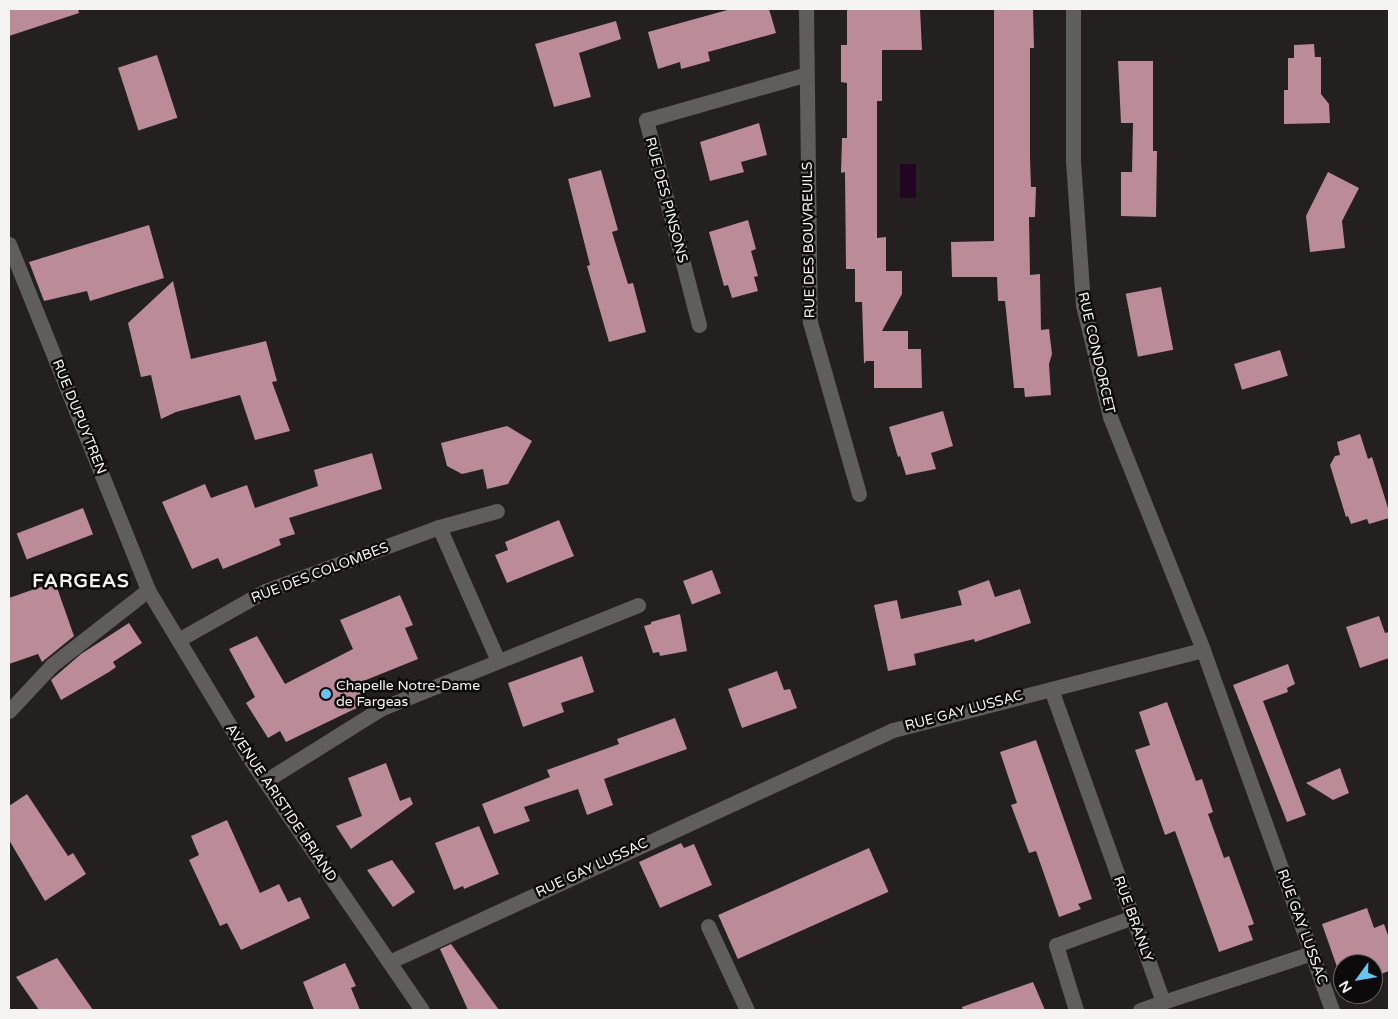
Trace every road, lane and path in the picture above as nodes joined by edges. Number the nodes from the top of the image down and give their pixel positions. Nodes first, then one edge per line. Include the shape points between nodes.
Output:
1 (806, 9) edge
2 (1073, 9) edge
3 (807, 74) junction
4 (9, 244) edge
5 (699, 325) dead end
6 (859, 494) dead end
7 (497, 511) dead end
8 (439, 527) junction
9 (148, 590) junction
10 (638, 605) dead end
11 (178, 640) junction
12 (1203, 650) junction
13 (498, 661) junction
14 (1051, 689) junction
15 (9, 711) edge
16 (265, 781) junction
17 (1133, 917) junction
18 (708, 926) dead end
19 (1312, 953) junction
20 (389, 962) junction
21 (1163, 1002) junction
22 (422, 1010) edge
23 (746, 1010) edge
24 (1076, 1010) edge
25 (1140, 1010) edge
26 (1332, 1010) edge

1 - 3 street, RUE DES BOUVREUILS
2 - 12 street, RUE CONDORCET via 1073,161 1083,305 1110,418
3 - 5 street, RUE DES PINSONS via 646,120
3 - 6 street, RUE DES BOUVREUILS via 810,322
4 - 9 street, RUE DUPUYTREN
7 - 8 street, RUE DES COLOMBES
8 - 11 street, RUE DES COLOMBES via 266,591
8 - 13 street
9 - 11 street, AVENUE ARISTIDE BRIAND
9 - 15 street via 52,665
10 - 13 street
11 - 16 street, AVENUE ARISTIDE BRIAND
12 - 14 street, RUE GAY LUSSAC
12 - 19 street, RUE GAY LUSSAC
13 - 16 street via 382,708
14 - 17 street, RUE BRANLY
14 - 20 street, RUE GAY LUSSAC via 893,730
16 - 20 street, AVENUE ARISTIDE BRIAND
17 - 21 street, RUE BRANLY
17 - 24 street via 1056,945
18 - 23 street
19 - 21 street
19 - 26 street, RUE GAY LUSSAC
20 - 22 street, AVENUE ARISTIDE BRIAND
21 - 25 street

